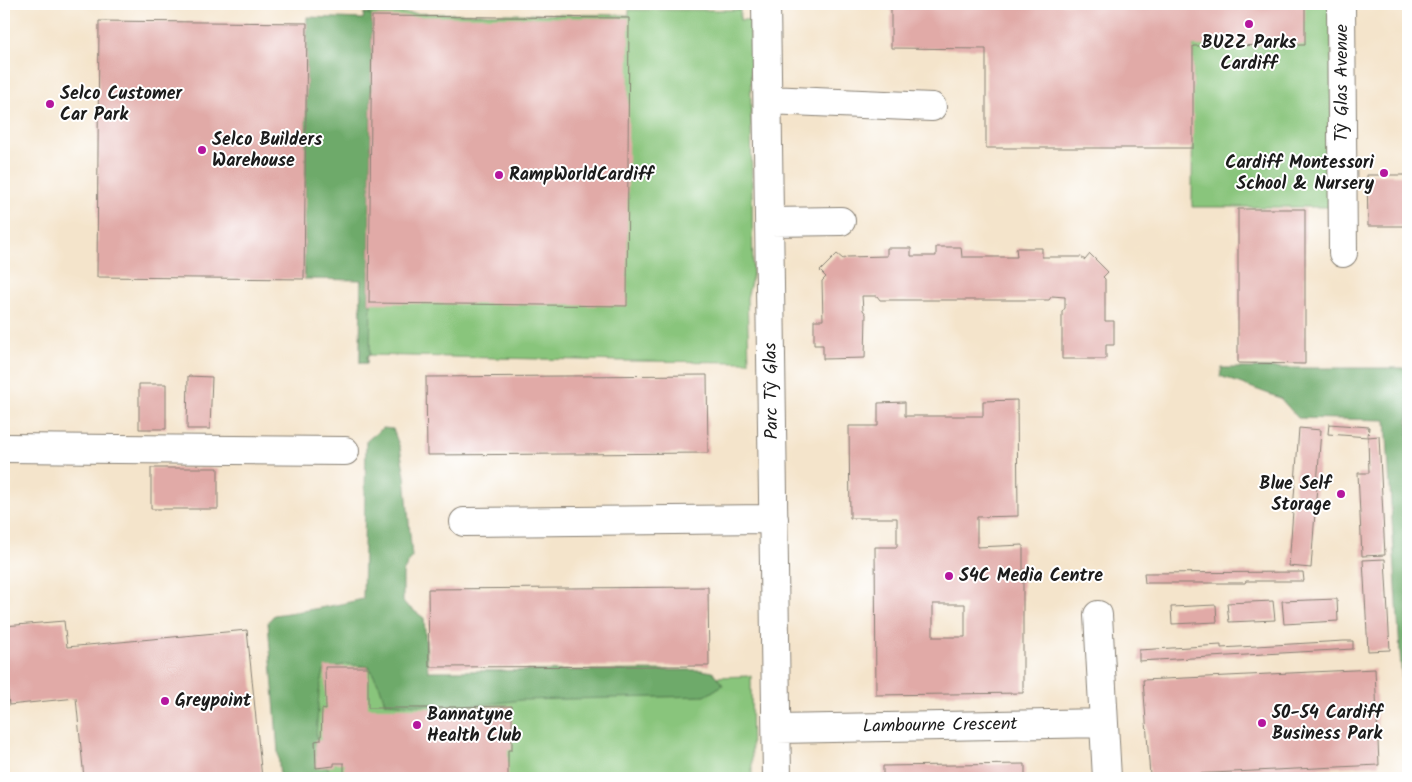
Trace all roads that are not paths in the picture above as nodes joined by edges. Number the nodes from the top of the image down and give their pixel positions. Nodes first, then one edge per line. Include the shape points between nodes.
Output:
1 (766, 4) edge
2 (1341, 4) edge
3 (768, 100) junction
4 (932, 107) dead end
5 (841, 221) dead end
6 (770, 222) junction
7 (1343, 253) dead end
8 (4, 448) edge
9 (345, 451) dead end
10 (774, 519) junction
11 (464, 522) dead end
12 (1098, 615) dead end
13 (1104, 723) junction
14 (777, 729) junction
15 (777, 778) edge
16 (1107, 778) edge

1 - 3 street, Parc Tŷ Glas
2 - 7 street, Tŷ Glas Avenue
3 - 4 street
3 - 6 street, Parc Tŷ Glas
5 - 6 street
6 - 10 street, Parc Tŷ Glas
8 - 9 street
10 - 11 street
10 - 14 street, Parc Tŷ Glas
12 - 13 street
13 - 14 street, Lambourne Crescent
13 - 16 street
14 - 15 street, Parc Tŷ Glas

